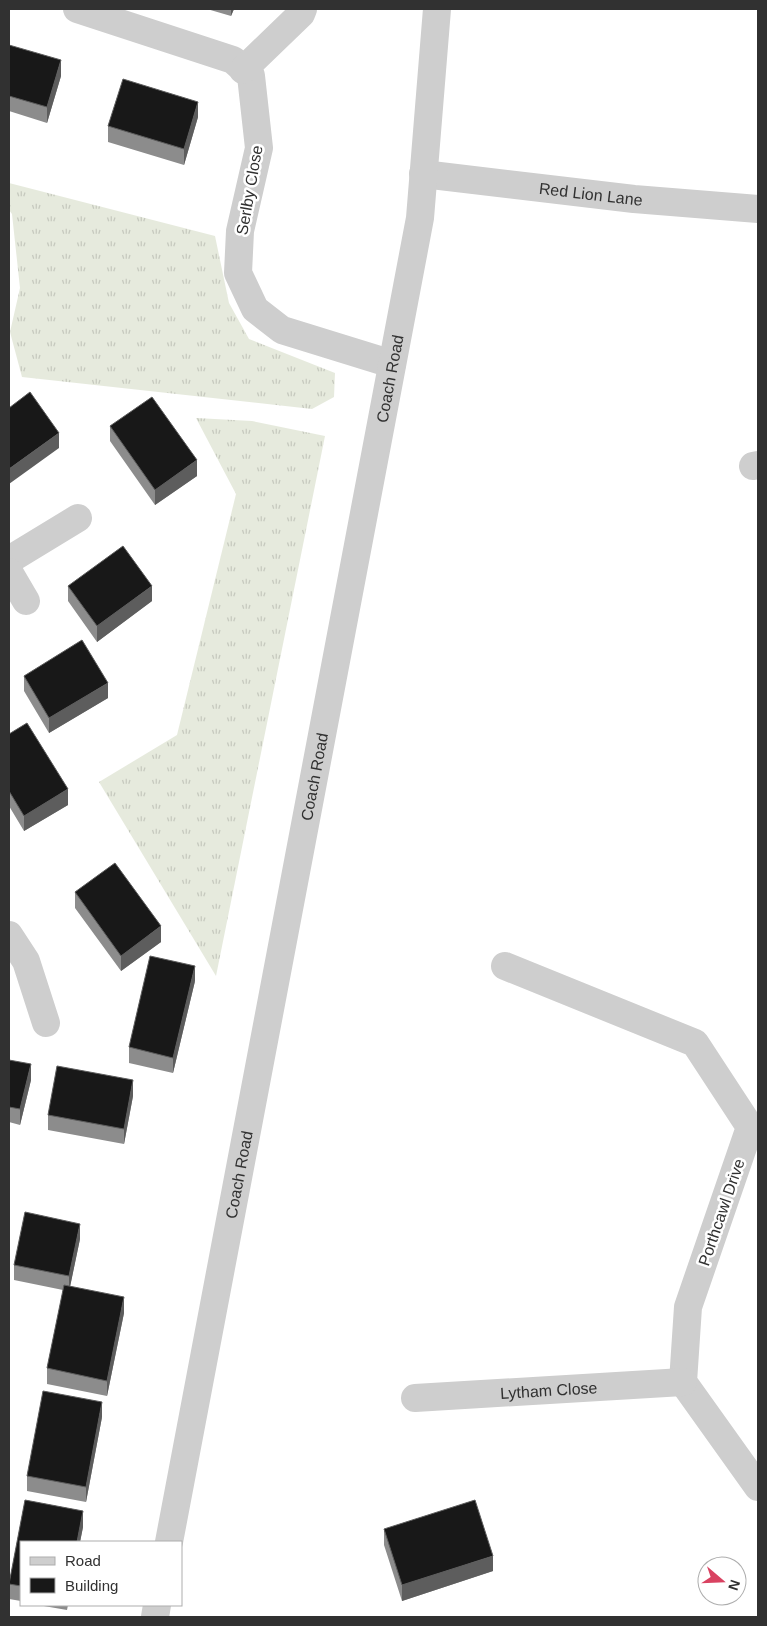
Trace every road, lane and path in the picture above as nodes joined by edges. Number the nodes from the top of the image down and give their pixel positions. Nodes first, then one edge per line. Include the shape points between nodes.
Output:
1 (77, 9) edge
2 (302, 9) edge
3 (436, 9) edge
4 (243, 70) junction
5 (423, 174) junction
6 (758, 209) edge
7 (392, 364) junction
8 (78, 518) dead end
9 (9, 560) edge
10 (9, 572) edge
11 (26, 601) dead end
12 (9, 935) edge
13 (505, 966) dead end
14 (46, 1023) dead end
15 (683, 1382) junction
16 (415, 1398) dead end
17 (758, 1487) edge
18 (169, 1541) edge

1 - 4 street via 233,60
2 - 4 street via 301,14
3 - 5 street, Coach Road
4 - 7 street, Serlby Close via 251,76 259,148 240,231 238,273 255,309 282,330
5 - 6 street, Red Lion Lane via 634,199
5 - 7 street, Coach Road via 420,218
7 - 18 street, Coach Road
8 - 9 street
10 - 11 street
12 - 14 street via 26,961
13 - 15 street, Porthcawl Drive via 694,1043 750,1127 688,1308
15 - 16 street, Lytham Close
15 - 17 street

